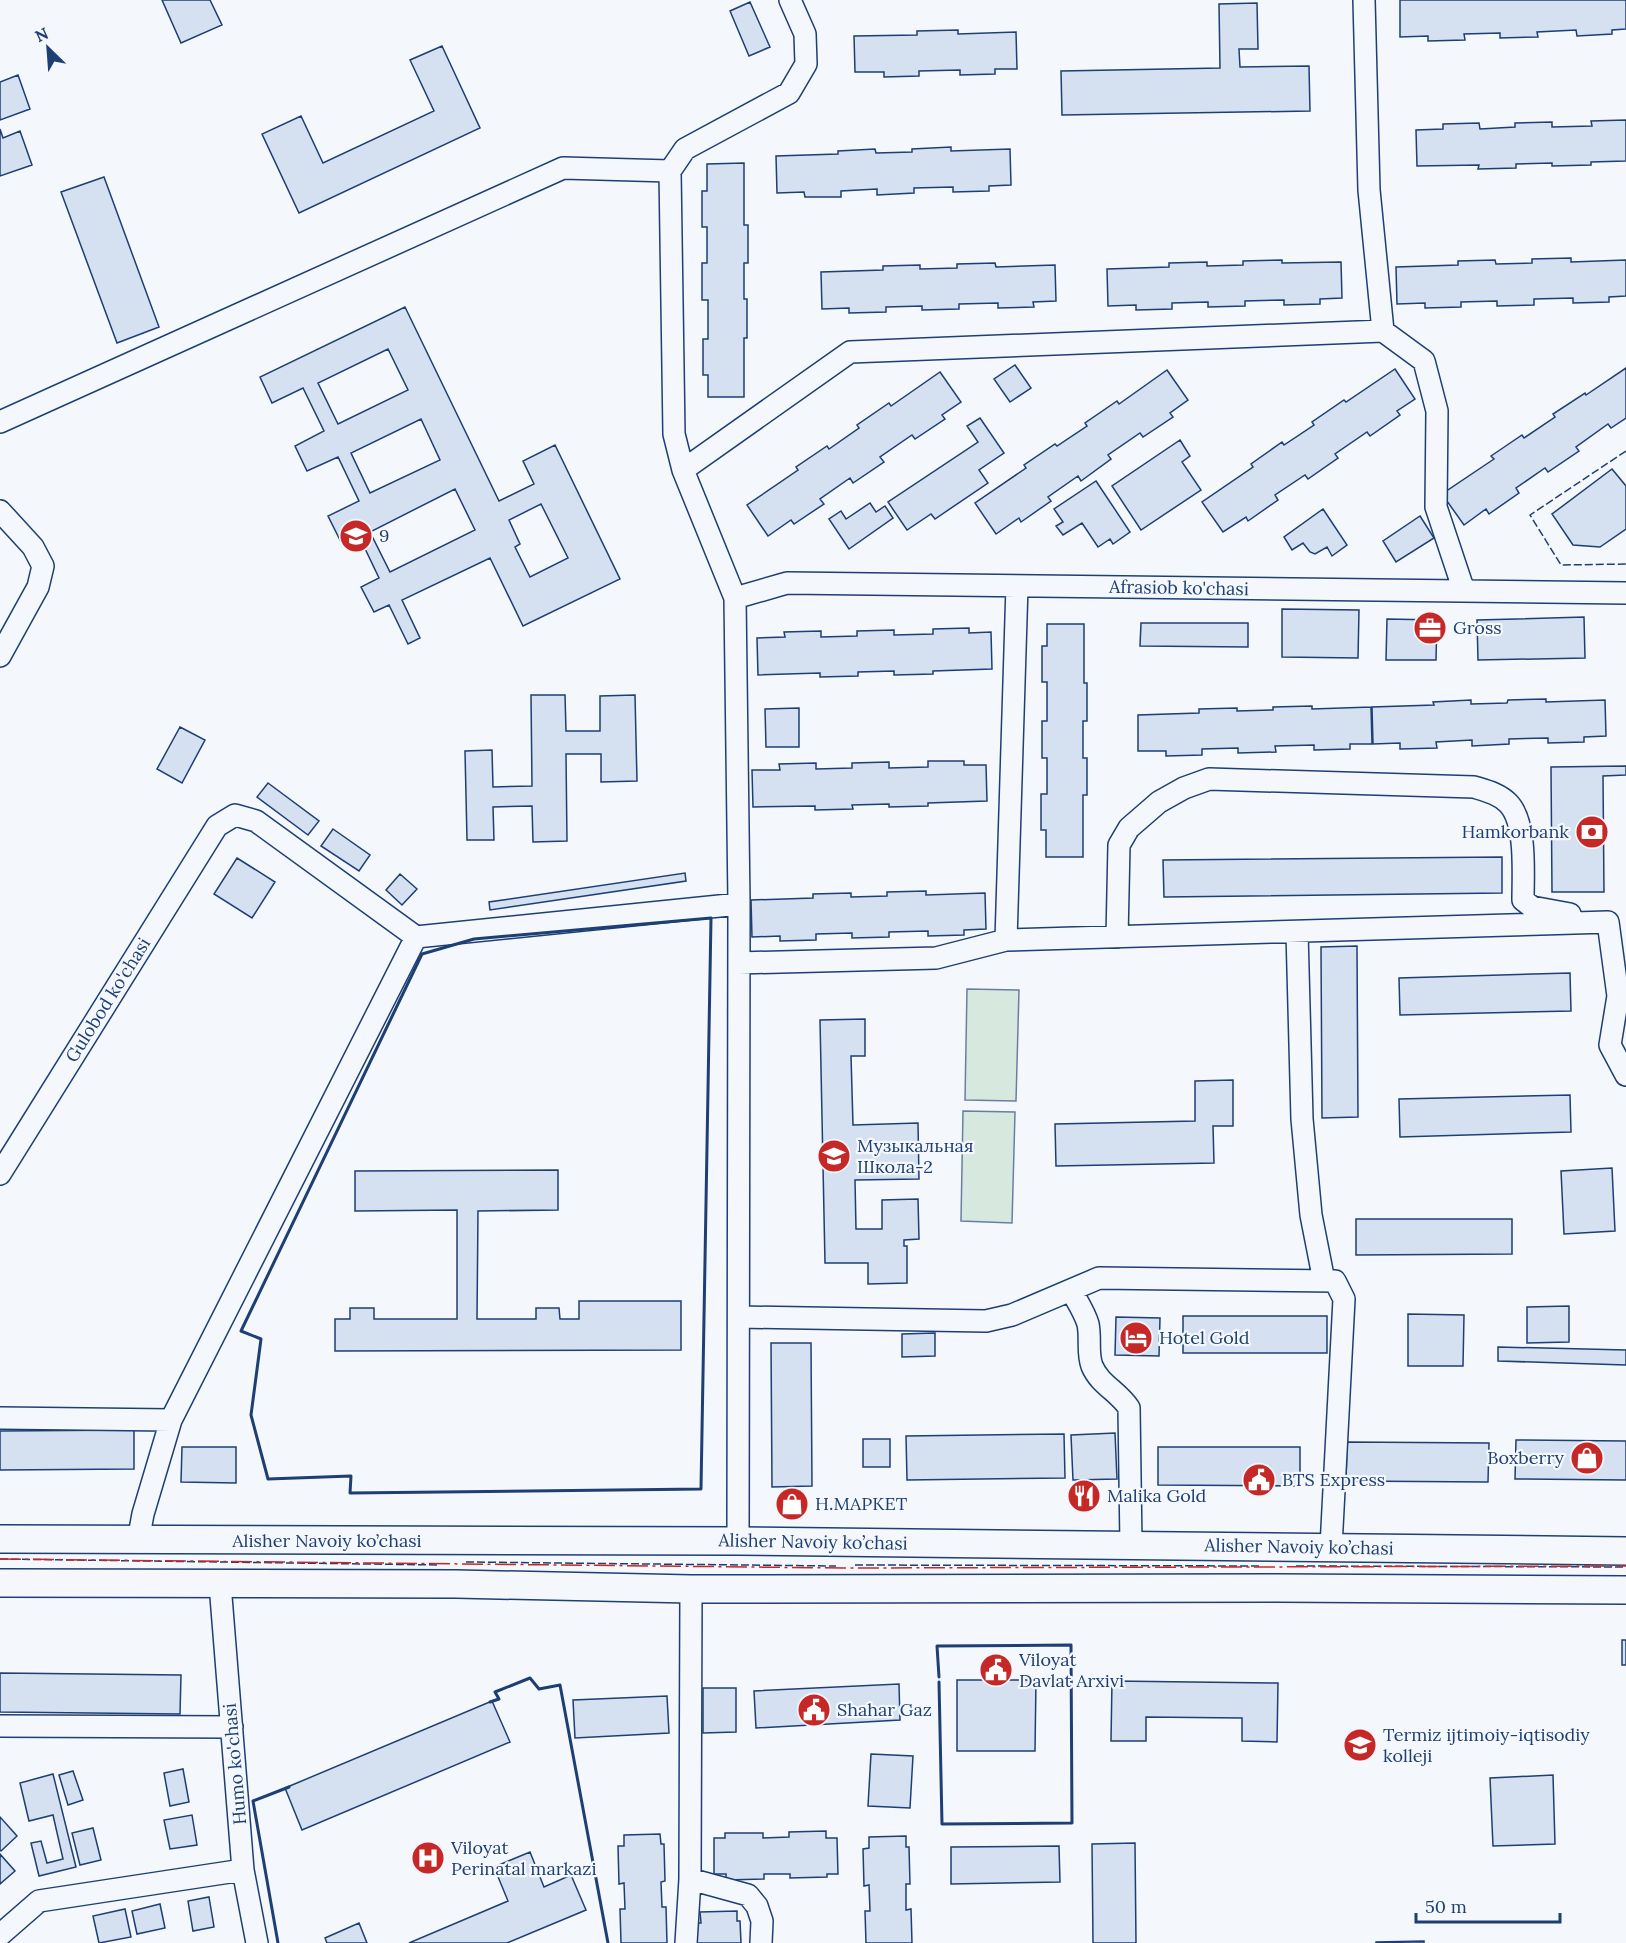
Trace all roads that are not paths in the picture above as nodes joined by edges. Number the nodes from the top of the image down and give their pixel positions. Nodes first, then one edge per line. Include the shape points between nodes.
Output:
1 (790, 0) edge
2 (1364, 0) edge
3 (670, 171) junction
4 (1383, 331) junction
5 (0, 422) edge
6 (683, 470) junction
7 (0, 511) edge
8 (1017, 586) junction
9 (1464, 591) junction
10 (1626, 593) edge
11 (735, 598) junction
12 (0, 656) edge
13 (739, 904) junction
14 (1588, 923) junction
15 (1297, 932) junction
16 (416, 937) junction
17 (1117, 937) junction
18 (1006, 940) junction
19 (739, 963) junction
20 (1622, 992) edge
21 (1626, 1075) edge
22 (0, 1174) edge
23 (1324, 1281) junction
24 (1071, 1290) junction
25 (739, 1317) junction
26 (0, 1419) edge
27 (171, 1420) junction
28 (0, 1539) edge
29 (138, 1541) junction
30 (738, 1541) junction
31 (1131, 1545) junction
32 (1276, 1547) junction
33 (1331, 1547) junction
34 (1626, 1551) edge
35 (0, 1583) edge
36 (220, 1584) junction
37 (1277, 1588) junction
38 (691, 1589) junction
39 (1626, 1590) edge
40 (0, 1726) edge
41 (232, 1727) junction
42 (243, 1870) junction
43 (690, 1879) junction
44 (0, 1935) edge
45 (257, 1943) edge
46 (686, 1943) edge
47 (761, 1943) edge

1 - 3 street via 805,34 806,64 789,93 685,149
2 - 4 street via 1370,190
3 - 5 street via 563,168
3 - 6 street via 674,434
4 - 6 street via 850,352
4 - 9 street via 1424,361 1437,411 1436,507
6 - 11 street
7 - 12 street via 33,547 43,566 38,587
8 - 9 street, Afrasiob ko'chasi
8 - 11 street, Afrasiob ko'chasi via 787,583
8 - 18 street
9 - 10 street, Afrasiob ko'chasi
11 - 13 street
13 - 16 street
13 - 19 street
14 - 15 street
14 - 17 street via 1572,915 1532,907 1523,900 1518,823 1510,805 1498,795 1474,787 1209,779 1159,802 1129,828 1119,845
14 - 20 street via 1608,922
15 - 17 street
15 - 23 street via 1302,1119 1311,1215
16 - 22 street, Gulobod ko'chasi via 256,821 235,815 217,826
16 - 27 street
17 - 18 street
18 - 19 street via 936,958
19 - 25 street
20 - 21 street via 1610,1045
23 - 24 street via 1100,1278
23 - 33 street via 1335,1281 1344,1299
24 - 25 street via 1012,1315 986,1321
24 - 31 street via 1087,1321 1092,1366 1099,1380 1118,1393 1129,1408
25 - 30 street
26 - 27 street
27 - 29 street
28 - 29 main road, Alisher Navoiy ko’chasi
29 - 30 main road, Alisher Navoiy ko’chasi
30 - 31 main road, Alisher Navoiy ko’chasi
31 - 32 main road, Alisher Navoiy ko’chasi
32 - 33 main road, Alisher Navoiy ko’chasi
32 - 37 main road
33 - 34 main road, Alisher Navoiy ko’chasi
35 - 36 main road
36 - 38 main road
36 - 41 street, Humo ko'chasi
37 - 38 main road
37 - 39 main road
38 - 43 street
40 - 41 street
41 - 42 street, Humo ko'chasi
42 - 44 street via 39,1901
42 - 45 street, Humo ko'chasi
43 - 46 street
43 - 47 street via 748,1895 762,1921

